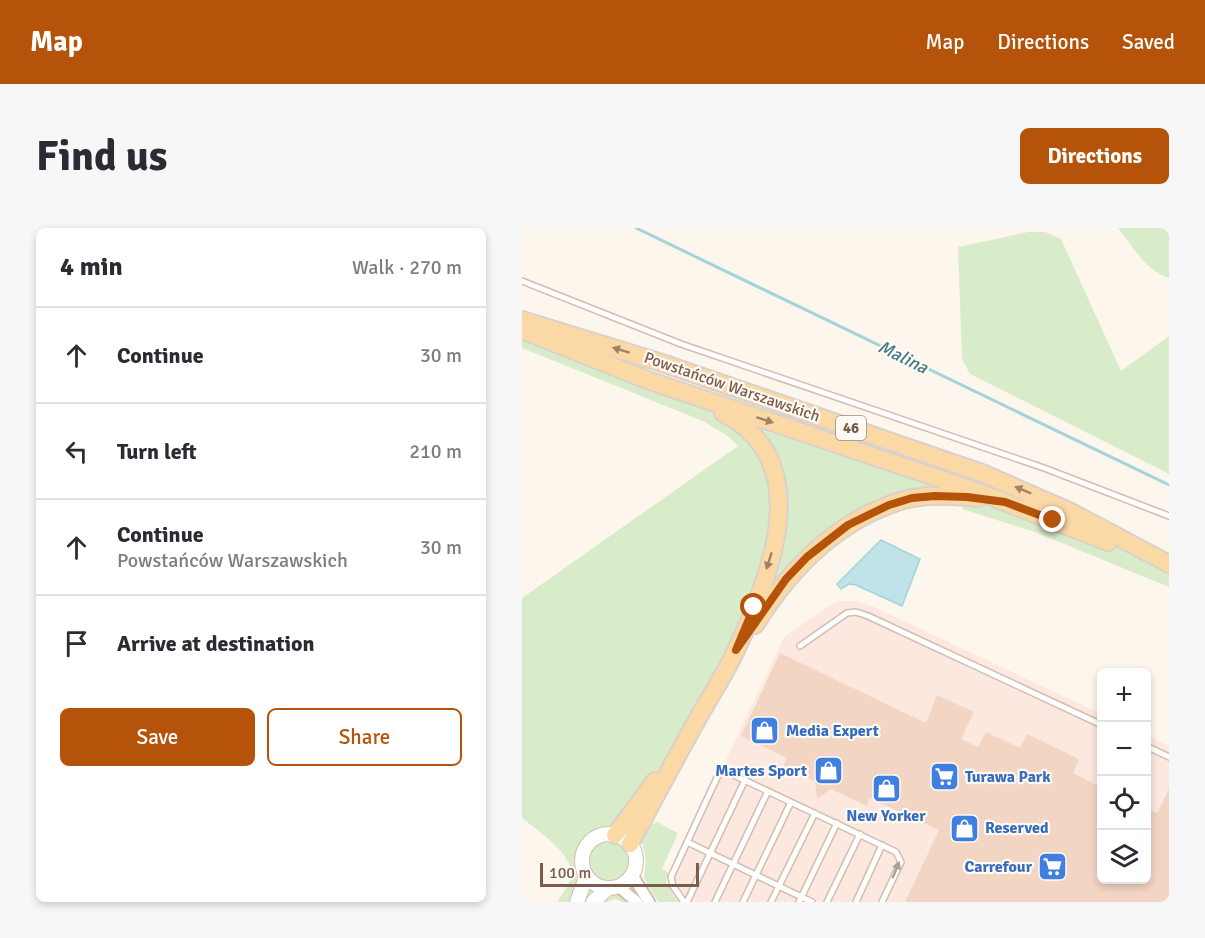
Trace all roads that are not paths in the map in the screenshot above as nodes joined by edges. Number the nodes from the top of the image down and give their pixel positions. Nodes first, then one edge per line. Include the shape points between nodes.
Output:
1 (522, 281) edge
2 (522, 320) edge
3 (522, 330) edge
4 (650, 381) junction
5 (1005, 502) junction
6 (1169, 516) edge
7 (1169, 566) edge
8 (800, 646) dead end
9 (736, 650) junction
10 (1097, 723) edge
11 (1151, 748) edge
12 (679, 753) junction
13 (1169, 757) edge
14 (745, 780) junction
15 (768, 791) junction
16 (791, 802) junction
17 (814, 813) junction
18 (837, 823) junction
19 (860, 834) junction
20 (615, 835) junction
21 (687, 842) junction
22 (630, 844) junction
23 (882, 845) junction
24 (710, 853) junction
25 (733, 864) junction
26 (632, 875) junction
27 (756, 875) junction
28 (586, 877) junction
29 (779, 886) junction
30 (613, 888) junction
31 (800, 899) edge
32 (577, 902) edge
33 (593, 902) edge
34 (637, 902) edge
35 (649, 902) edge
36 (685, 902) edge
37 (715, 902) edge
38 (743, 902) edge
39 (771, 902) edge
40 (812, 902) edge
41 (827, 902) edge
42 (856, 902) edge
43 (882, 902) edge

1 - 6 lane via 681,344 1044,468
7 -> 2 main road, Powstańców Warszawskich / 46 via 1071,512 982,473 659,362
3 - 4 main road, Powstańców Warszawskich / 46
4 -> 5 main road, Powstańców Warszawskich / 46
4 -> 9 main road via 732,417 757,439 775,469 779,504 776,537
5 - 7 main road, Powstańców Warszawskich / 46
5 - 9 main road via 950,496 912,498 861,518 820,546 795,570
8 - 10 lane via 840,616 856,612
9 - 12 main road
11 - 13 lane
12 - 20 main road
12 - 22 main road
14 - 15 lane
14 - 21 lane via 721,769
14 - 24 lane
15 - 16 lane
15 - 25 lane
16 - 17 lane
16 - 27 lane
17 - 18 lane
17 - 29 lane
18 - 19 lane
18 - 31 lane
19 - 23 lane
19 - 41 lane
20 - 22 street
20 - 28 street via 598,836 586,846 581,862
21 - 24 lane
21 - 36 lane via 671,877
22 - 26 street via 636,859
23 - 42 lane
43 -> 23 lane via 901,862 896,852
24 - 25 lane
24 - 36 lane
25 - 27 lane
25 - 37 lane
26 - 30 street
26 - 35 street
27 - 29 lane
27 - 38 lane
28 - 30 street via 595,885
28 - 32 street
29 - 31 lane
29 - 39 lane
30 - 33 street
30 - 34 street
31 - 40 lane

